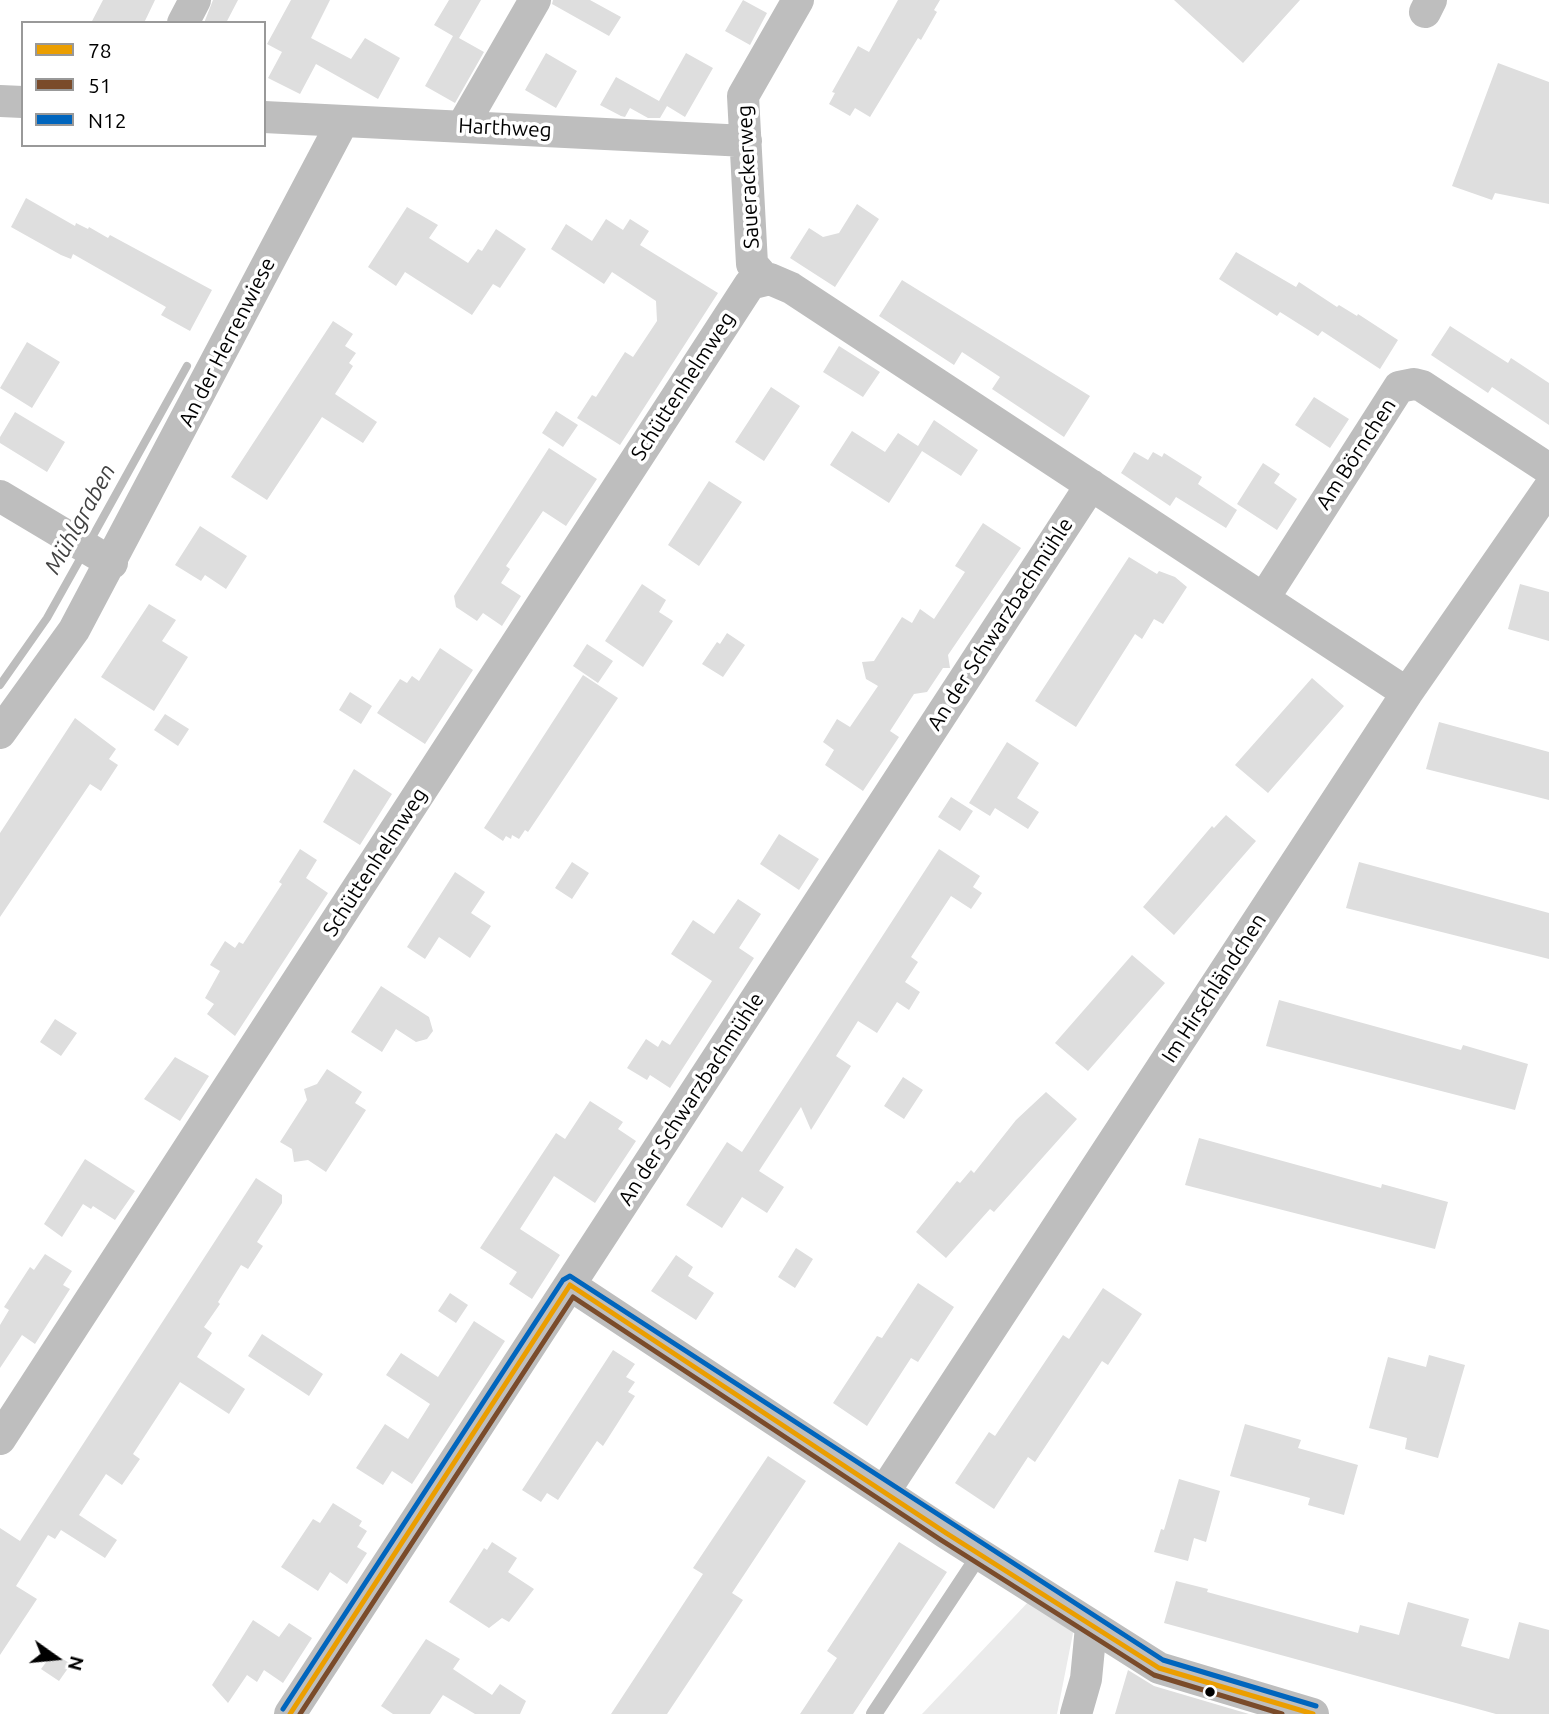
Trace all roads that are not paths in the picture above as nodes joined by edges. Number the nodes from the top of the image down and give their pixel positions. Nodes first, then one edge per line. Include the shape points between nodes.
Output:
1 (195, 0) edge
2 (535, 0) edge
3 (798, 0) edge
4 (184, 21) edge
5 (0, 101) edge
6 (21, 102) edge
7 (266, 117) edge
8 (343, 121) junction
9 (463, 125) junction
10 (746, 141) junction
11 (757, 282) junction
12 (1549, 469) edge
13 (1091, 485) junction
14 (1549, 488) edge
15 (0, 496) edge
16 (93, 553) junction
17 (1264, 598) junction
18 (1408, 693) junction
19 (0, 733) edge
20 (570, 1285) junction
21 (0, 1439) edge
22 (884, 1492) junction
23 (980, 1554) junction
24 (1091, 1628) junction
25 (290, 1714) edge
26 (874, 1714) edge
27 (1076, 1714) edge
28 (1312, 1714) edge

1 - 4 street
2 - 9 street
3 - 10 street, Sauerackerweg via 743,96
5 - 6 street
7 - 8 street, Harthweg
8 - 9 street, Harthweg
8 - 16 street, An der Herrenwiese
9 - 10 street, Harthweg
10 - 11 street, Sauerackerweg via 752,264
11 - 13 street via 778,281 791,288
11 - 21 street, Schüttenhelmweg
12 - 17 street, Am Börnchen via 1422,386 1399,387
13 - 17 street
13 - 20 street, An der Schwarzbachmühle
14 - 18 street, Im Hirschländchen
15 - 16 street
16 - 19 street, An der Herrenwiese via 74,630
17 - 18 street
18 - 22 street, Im Hirschländchen
20 - 22 street
20 - 25 street, An der Schwarzbachmühle
22 - 23 street
23 - 24 street
23 - 26 lane
24 - 27 street via 1086,1679
24 - 28 street via 1159,1668

